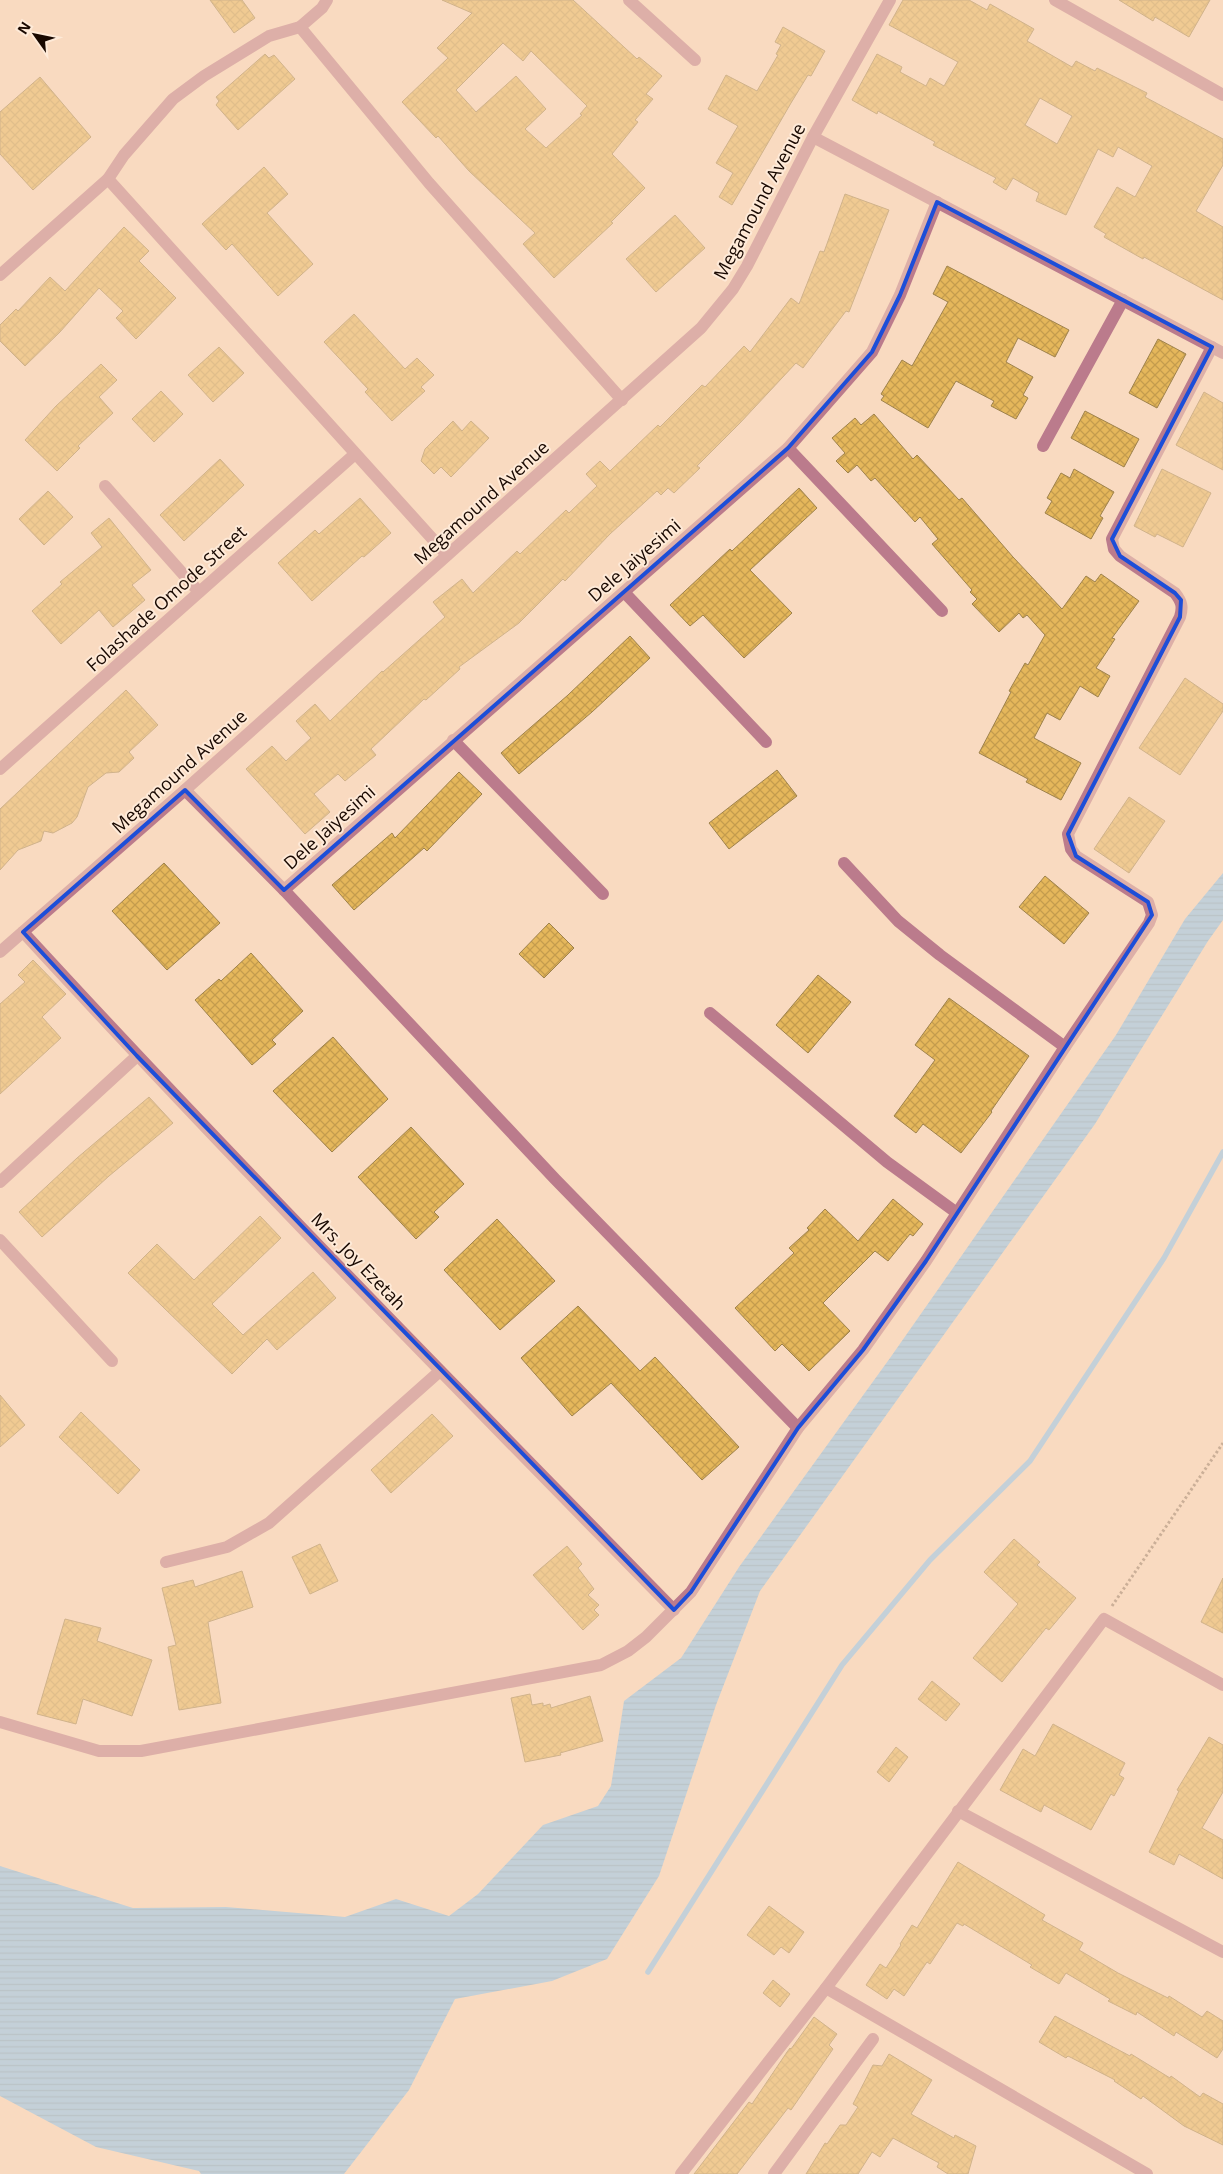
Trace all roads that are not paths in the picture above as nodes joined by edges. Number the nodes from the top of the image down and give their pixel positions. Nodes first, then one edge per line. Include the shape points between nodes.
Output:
1 (327, 0) edge
2 (629, 0) edge
3 (890, 0) edge
4 (1055, 0) edge
5 (300, 27) junction
6 (696, 60) dead end
7 (1223, 95) edge
8 (813, 137) junction
9 (108, 179) junction
10 (936, 202) junction
11 (0, 275) edge
12 (1123, 300) junction
13 (1217, 350) edge
14 (622, 400) junction
15 (1043, 446) dead end
16 (788, 448) junction
17 (355, 454) junction
18 (105, 486) dead end
19 (447, 556) junction
20 (199, 592) junction
21 (624, 592) junction
22 (942, 611) dead end
23 (453, 740) junction
24 (766, 742) dead end
25 (0, 769) edge
26 (185, 790) junction
27 (844, 863) dead end
28 (284, 890) junction
29 (603, 894) dead end
30 (23, 932) junction
31 (0, 952) edge
32 (710, 1013) dead end
33 (1065, 1047) junction
34 (136, 1056) junction
35 (0, 1182) edge
36 (957, 1213) junction
37 (0, 1240) edge
38 (112, 1361) dead end
39 (440, 1371) junction
40 (798, 1428) junction
41 (166, 1562) dead end
42 (674, 1610) junction
43 (1223, 1685) edge
44 (0, 1722) edge
45 (958, 1811) junction
46 (1223, 1952) edge
47 (826, 1988) junction
48 (873, 2039) dead end
49 (681, 2174) edge
50 (774, 2174) edge
51 (1147, 2174) edge

1 - 5 street
2 - 6 street
3 - 8 street, Megamound Avenue
4 - 7 street
5 - 9 street via 269,36 173,99 124,155
5 - 14 street via 429,182
8 - 10 street
8 - 14 street, Megamound Avenue via 752,258 733,288 701,328
9 - 11 street
9 - 17 street
10 - 12 street
10 - 16 street, Dele Jaiyesimi via 900,295 872,352
12 - 13 street
12 - 15 street
13 - 33 street via 1112,539 1120,556 1176,594 1183,609 1068,834 1076,856 1148,902 1152,915
14 - 19 street, Megamound Avenue
16 - 21 street, Dele Jaiyesimi
16 - 22 street
17 - 19 street
17 - 20 street, Folashade Omode Street
18 - 20 street
19 - 26 street, Megamound Avenue
20 - 25 street, Folashade Omode Street
21 - 23 street, Dele Jaiyesimi
21 - 24 street
23 - 28 street, Dele Jaiyesimi
23 - 29 street
26 - 28 street
26 - 30 street, Megamound Avenue
27 - 33 street via 898,921
28 - 40 street via 555,1179
30 - 31 street, Megamound Avenue
30 - 34 street, Mrs. Joy Ezetah
32 - 36 street via 888,1162
33 - 36 street
34 - 35 street
34 - 39 street, Mrs. Joy Ezetah
36 - 40 street via 863,1350
37 - 38 street
39 - 41 street via 269,1523 228,1547
39 - 42 street, Mrs. Joy Ezetah
40 - 42 street via 690,1592
42 - 44 street via 628,1651 601,1665 141,1750 99,1751
43 - 45 street via 1104,1619
45 - 46 street
45 - 47 street
47 - 49 street
47 - 51 street
48 - 50 street

